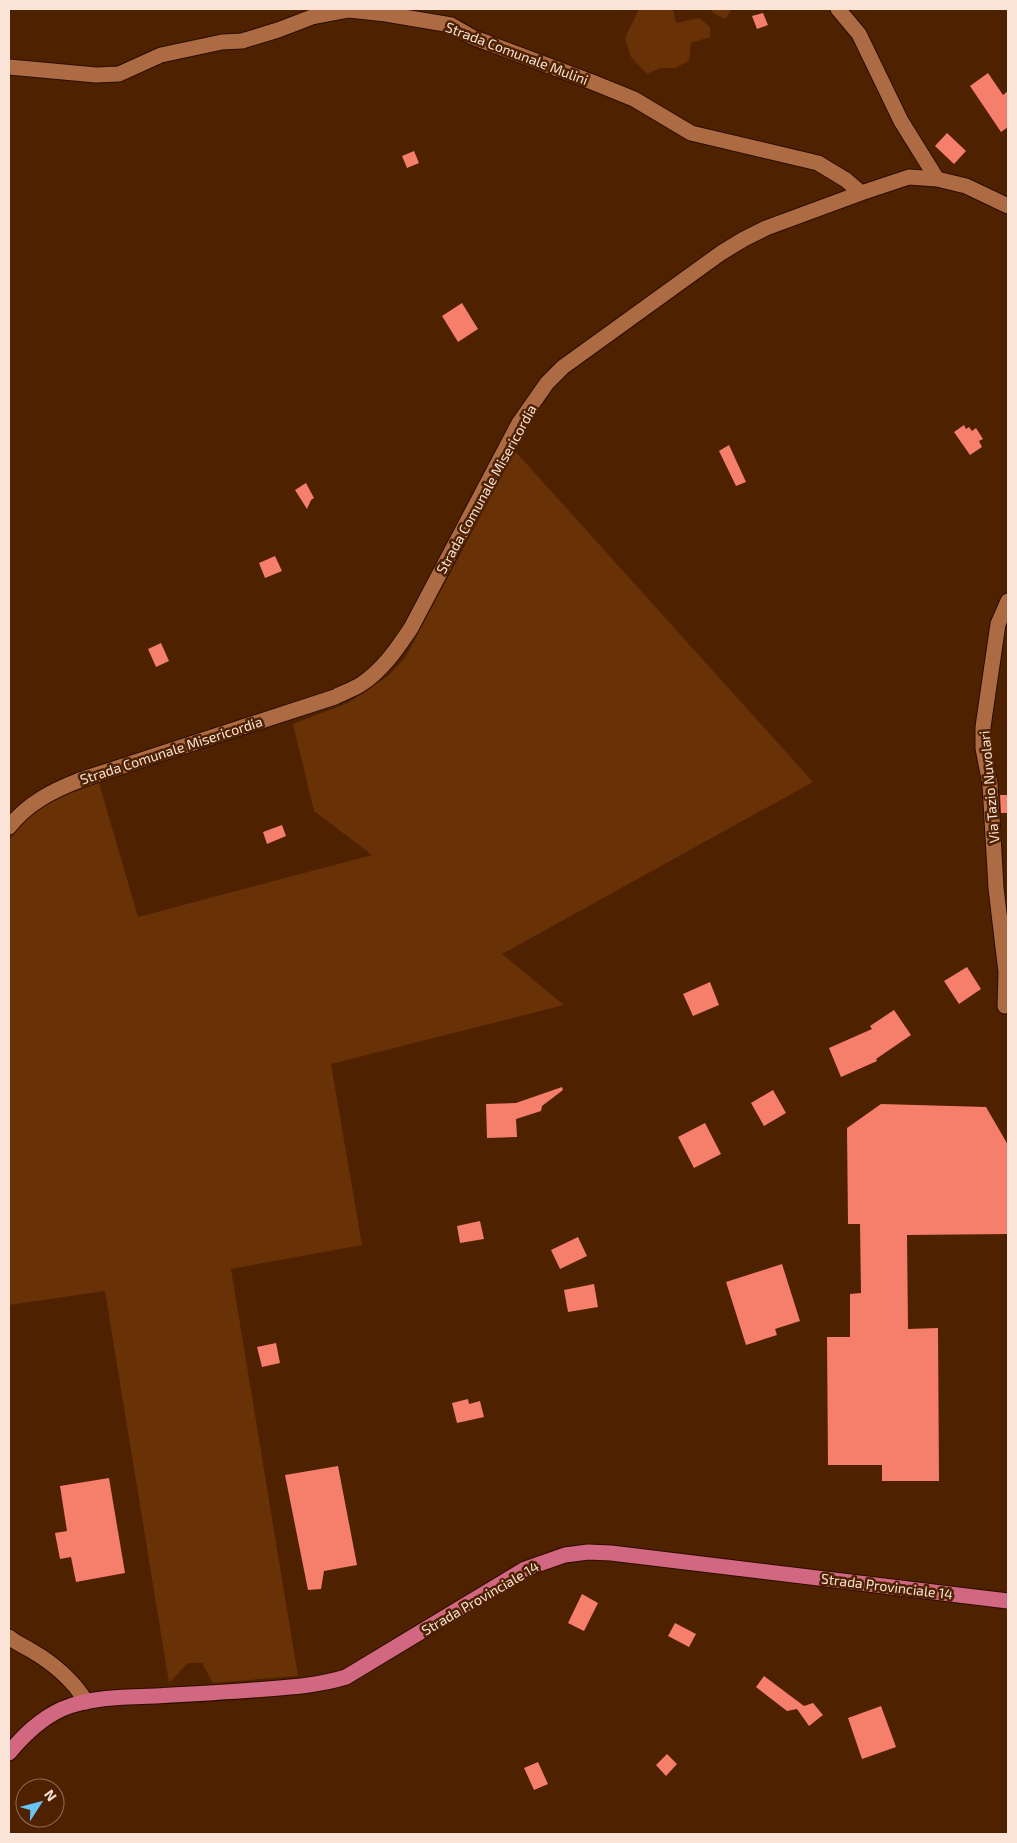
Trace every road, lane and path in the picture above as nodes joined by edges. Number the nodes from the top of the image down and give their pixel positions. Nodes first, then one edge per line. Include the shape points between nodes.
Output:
1 (838, 9) edge
2 (9, 67) edge
3 (937, 178) junction
4 (861, 193) junction
5 (1008, 206) edge
6 (1008, 601) edge
7 (9, 827) edge
8 (1005, 1006) dead end
9 (1008, 1601) edge
10 (9, 1637) edge
11 (86, 1702) junction
12 (9, 1752) edge

1 - 3 street via 859,34 901,121
2 - 4 street, Strada Comunale Mulini via 119,74 161,56 222,42 242,41 312,17 349,10 386,14 451,25 472,37 634,100 690,133 818,162
3 - 4 street, Strada Comunale Misericordia via 909,178
3 - 5 street, Strada Comunale Misericordia via 966,186
4 - 7 street, Strada Comunale Misericordia via 744,239 571,361 547,382 519,423 411,628 393,654 361,684 335,697 50,792 29,805
6 - 8 street, Via Tazio Nuvolari via 998,624 983,727 1006,972
9 - 11 main road, Strada Provinciale 14 via 588,1552 565,1555 525,1569 346,1678 307,1686
10 - 11 street via 67,1678 79,1689
11 - 12 main road, Strada Provinciale 14 via 62,1709 42,1720

